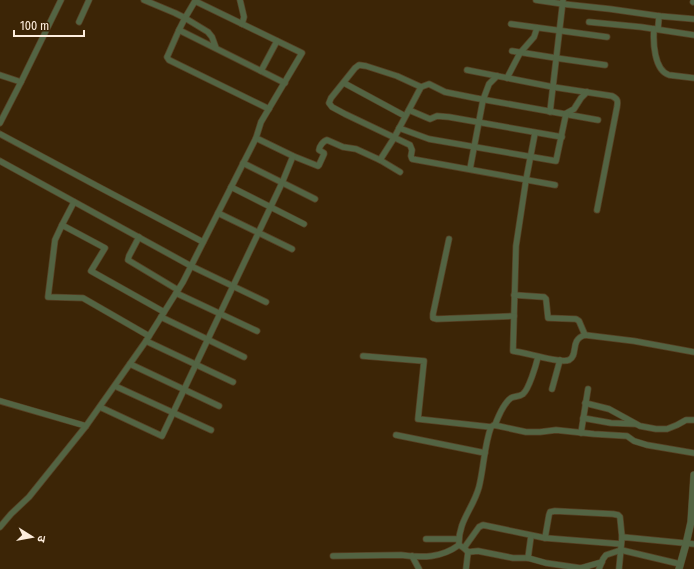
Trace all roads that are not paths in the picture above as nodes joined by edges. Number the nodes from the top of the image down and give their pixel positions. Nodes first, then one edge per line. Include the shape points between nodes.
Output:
1 (61, 0) edge
2 (89, 0) edge
3 (144, 0) edge
4 (195, 0) edge
5 (239, 0) edge
6 (536, 0) edge
7 (563, 2) edge
8 (659, 16) junction
9 (185, 18) junction
10 (694, 19) edge
11 (79, 22) dead end
12 (589, 22) dead end
13 (242, 24) junction
14 (511, 24) dead end
15 (537, 28) junction
16 (656, 29) junction
17 (178, 30) junction
18 (559, 31) junction
19 (694, 35) edge
20 (606, 37) dead end
21 (277, 40) junction
22 (216, 48) junction
23 (512, 51) dead end
24 (520, 53) junction
25 (556, 58) junction
26 (605, 65) dead end
27 (467, 70) dead end
28 (261, 71) junction
29 (0, 75) edge
30 (497, 76) junction
31 (507, 78) junction
32 (694, 78) edge
33 (21, 82) junction
34 (285, 83) junction
35 (344, 83) junction
36 (421, 87) junction
37 (553, 87) junction
38 (587, 92) junction
39 (483, 100) junction
40 (269, 109) junction
41 (409, 110) junction
42 (550, 112) junction
43 (565, 114) junction
44 (405, 116) junction
45 (598, 120) dead end
46 (0, 123) edge
47 (479, 123) junction
48 (399, 128) junction
49 (535, 133) junction
50 (0, 134) edge
51 (562, 137) junction
52 (256, 138) junction
53 (394, 138) junction
54 (474, 146) junction
55 (293, 156) junction
56 (530, 156) junction
57 (380, 160) junction
58 (0, 161) edge
59 (243, 163) junction
60 (470, 169) junction
61 (400, 172) dead end
62 (526, 180) junction
63 (282, 183) junction
64 (554, 185) dead end
65 (230, 187) junction
66 (315, 199) dead end
67 (74, 202) junction
68 (270, 207) junction
69 (598, 210) dead end
70 (218, 213) junction
71 (304, 224) dead end
72 (62, 225) junction
73 (258, 232) junction
74 (139, 237) junction
75 (449, 239) dead end
76 (203, 242) junction
77 (292, 249) dead end
78 (191, 266) junction
79 (233, 286) junction
80 (177, 292) junction
81 (514, 295) junction
82 (266, 302) dead end
83 (163, 314) junction
84 (220, 314) junction
85 (514, 316) junction
86 (257, 331) dead end
87 (585, 335) junction
88 (148, 338) junction
89 (208, 340) junction
90 (694, 352) edge
91 (363, 356) dead end
92 (244, 357) dead end
93 (538, 357) junction
94 (560, 360) junction
95 (130, 364) junction
96 (197, 364) junction
97 (233, 382) dead end
98 (115, 386) junction
99 (552, 389) dead end
100 (588, 389) dead end
101 (184, 390) junction
102 (0, 401) edge
103 (585, 403) junction
104 (219, 406) dead end
105 (100, 407) junction
106 (173, 413) junction
107 (583, 418) junction
108 (694, 420) edge
109 (635, 424) junction
110 (86, 426) junction
111 (493, 426) junction
112 (211, 430) dead end
113 (581, 433) junction
114 (396, 435) dead end
115 (485, 453) junction
116 (694, 453) edge
117 (694, 475) edge
118 (693, 491) edge
119 (693, 510) edge
120 (0, 527) edge
121 (531, 536) junction
122 (622, 537) junction
123 (545, 538) junction
124 (426, 539) dead end
125 (690, 544) edge
126 (463, 546) junction
127 (621, 547) junction
128 (333, 556) dead end
129 (412, 556) junction
130 (528, 558) junction
131 (602, 562) junction
132 (545, 566) edge
133 (679, 566) edge
134 (580, 568) junction
135 (419, 569) edge
136 (466, 569) edge
137 (587, 569) edge
138 (599, 569) edge
139 (619, 569) edge

1 - 33 street
2 - 11 street
3 - 9 street
4 - 9 street
4 - 13 street
5 - 13 street via 244,17
6 - 7 street
7 - 8 street
7 - 18 street
8 - 10 street
8 - 16 street
9 - 17 street
9 - 22 street via 208,32
12 - 16 street
13 - 21 street
14 - 15 street
15 - 18 street
15 - 24 street via 532,40
16 - 19 street
16 - 32 street via 654,48 662,70 666,74
17 - 22 street
17 - 40 street via 168,55 169,60
18 - 20 street
18 - 25 street
21 - 28 street
21 - 34 street via 302,53
22 - 28 street
23 - 24 street
24 - 25 street
24 - 31 street
25 - 26 street
25 - 37 street
27 - 30 street
28 - 34 street
29 - 33 street
30 - 31 street
30 - 39 street via 489,84
31 - 37 street
33 - 46 street
34 - 40 street
35 - 36 street via 359,65 397,76
35 - 44 street
35 - 53 street via 331,98 330,105
36 - 39 street via 429,84 445,92
36 - 41 street
37 - 38 street
37 - 42 street
38 - 43 street via 574,109
38 - 69 street via 612,96 617,100
39 - 42 street
39 - 47 street
40 - 52 street
41 - 44 street
41 - 47 street via 430,119 437,116
42 - 43 street
43 - 45 street
43 - 51 street
44 - 48 street
47 - 49 street
47 - 54 street
48 - 53 street
48 - 54 street via 429,138
49 - 51 street
49 - 56 street
50 - 76 street
51 - 56 street via 556,161
52 - 55 street
52 - 59 street
53 - 57 street
53 - 60 street via 410,145 412,160
54 - 56 street
54 - 60 street
55 - 57 street via 318,166 324,154 319,148 327,140
55 - 63 street
56 - 62 street
57 - 61 street
58 - 67 street
59 - 63 street
59 - 65 street
60 - 62 street
62 - 64 street
62 - 81 street via 516,246
63 - 66 street
63 - 68 street
65 - 68 street
65 - 70 street
67 - 72 street
67 - 74 street
68 - 71 street
68 - 73 street
70 - 73 street
70 - 76 street
72 - 83 street via 105,248 91,271
72 - 88 street via 56,240 48,297 83,298
73 - 77 street
73 - 79 street
74 - 78 street
74 - 80 street via 128,260
75 - 85 street via 433,318
76 - 78 street
78 - 79 street
78 - 80 street
79 - 82 street
79 - 84 street
80 - 83 street
80 - 84 street
81 - 85 street
81 - 87 street via 544,297 548,318 576,319
83 - 88 street
83 - 89 street
84 - 86 street
84 - 89 street
85 - 93 street via 513,351
87 - 90 street
87 - 94 street via 577,339 570,359
88 - 95 street
88 - 96 street
89 - 92 street
89 - 96 street
91 - 111 street via 424,361 418,419
93 - 94 street
93 - 111 street via 527,388 523,394 510,399
94 - 99 street
95 - 98 street
95 - 101 street
96 - 97 street
96 - 101 street
98 - 105 street
98 - 106 street
100 - 103 street
101 - 104 street
101 - 106 street
102 - 110 street
103 - 107 street
103 - 109 street via 609,409
105 - 106 street via 162,436
105 - 110 street
106 - 112 street
107 - 109 street
107 - 113 street
108 - 109 street via 686,420 672,428 661,429
110 - 120 street via 29,497
111 - 113 street via 526,432 556,430
111 - 115 street
113 - 116 street via 627,436 646,445
114 - 115 street
115 - 126 street via 479,487 462,526
117 - 118 street
118 - 119 street
119 - 125 street
121 - 123 street
121 - 126 street via 482,525
121 - 130 street
122 - 123 street via 620,517 613,514 555,511 549,514
122 - 125 street
122 - 127 street
123 - 127 street
124 - 126 street
125 - 133 street
126 - 129 street via 435,556
126 - 130 street via 514,558
126 - 136 street
127 - 131 street via 606,555
127 - 133 street
127 - 139 street
128 - 129 street
129 - 135 street
130 - 132 street
131 - 134 street
131 - 138 street
132 - 134 street
134 - 137 street

